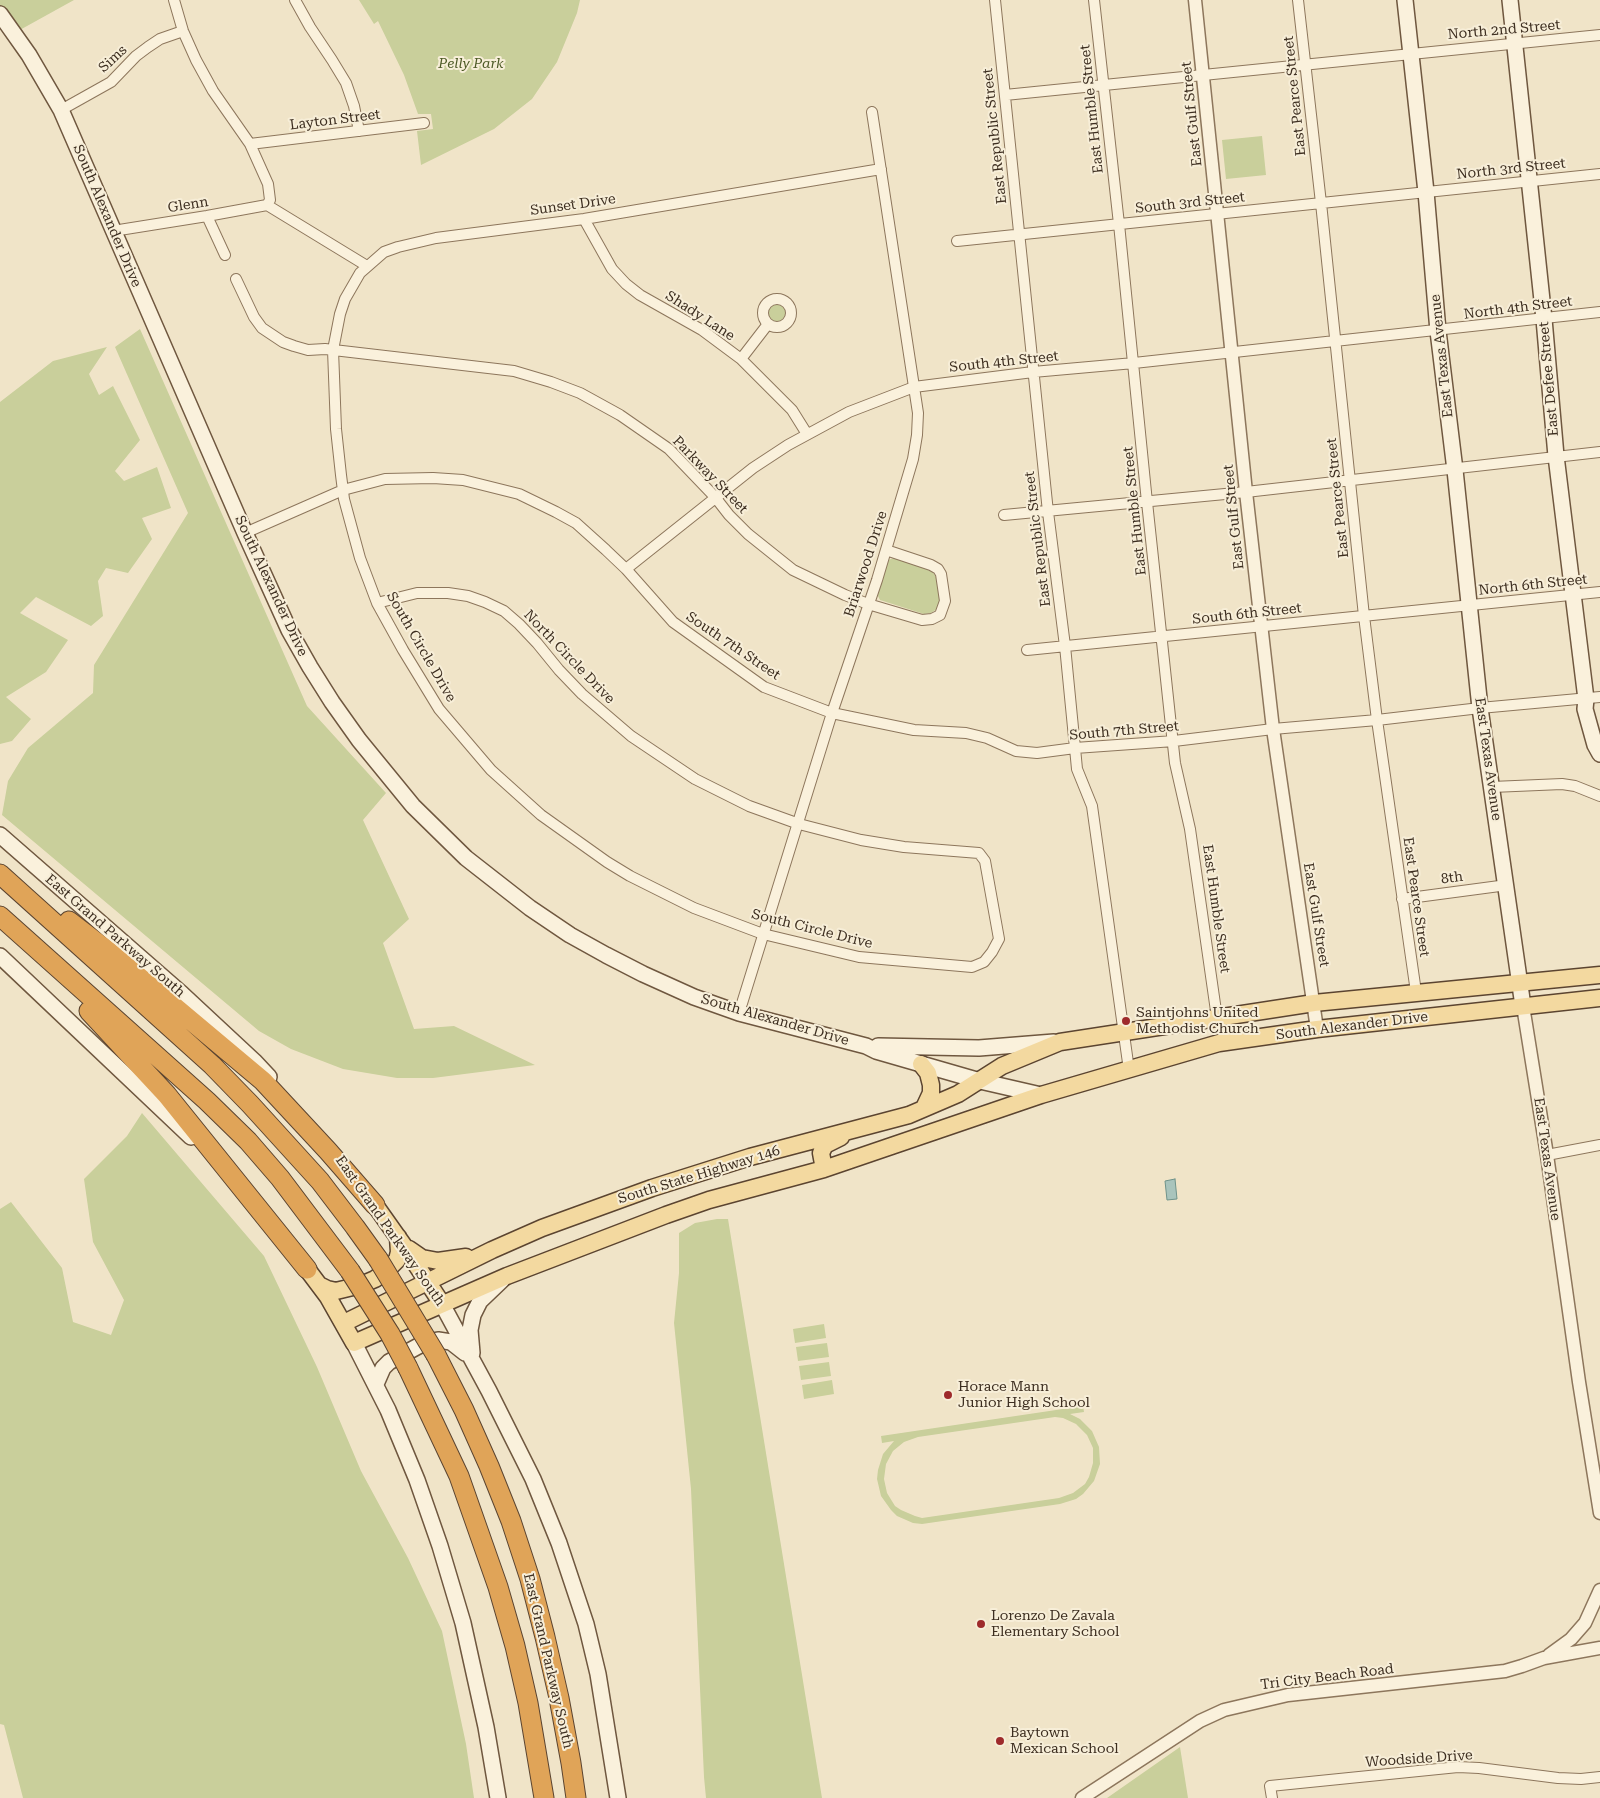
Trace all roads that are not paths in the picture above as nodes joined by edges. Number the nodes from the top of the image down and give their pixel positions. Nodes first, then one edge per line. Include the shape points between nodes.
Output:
1 (174, 0) edge
2 (295, 0) edge
3 (995, 0) edge
4 (1094, 0) edge
5 (1195, 0) edge
6 (1298, 0) edge
7 (1405, 0) edge
8 (1510, 0) edge
9 (0, 14) edge
10 (183, 31) junction
11 (1600, 35) edge
12 (1514, 44) junction
13 (1411, 53) junction
14 (1305, 64) junction
15 (1202, 75) junction
16 (1103, 85) junction
17 (1005, 96) junction
18 (61, 110) junction
19 (872, 112) dead end
20 (424, 123) dead end
21 (359, 131) junction
22 (250, 144) junction
23 (881, 169) junction
24 (1600, 174) edge
25 (1528, 182) junction
26 (1426, 192) junction
27 (1321, 203) junction
28 (268, 205) junction
29 (1218, 214) junction
30 (207, 216) junction
31 (584, 219) junction
32 (1120, 224) junction
33 (113, 231) junction
34 (1020, 234) junction
35 (957, 241) dead end
36 (225, 255) dead end
37 (367, 266) junction
38 (236, 279) dead end
39 (1600, 312) edge
40 (1544, 319) junction
41 (768, 324) dead end
42 (1438, 331) junction
43 (1335, 340) junction
44 (334, 350) junction
45 (1232, 352) junction
46 (741, 359) junction
47 (1134, 363) junction
48 (1033, 372) junction
49 (914, 387) junction
50 (808, 434) junction
51 (1600, 452) edge
52 (1556, 456) junction
53 (1455, 470) junction
54 (1350, 481) junction
55 (343, 490) junction
56 (1246, 492) junction
57 (716, 497) junction
58 (1147, 502) junction
59 (1048, 512) junction
60 (1004, 515) dead end
61 (245, 533) junction
62 (886, 550) junction
63 (626, 569) junction
64 (1600, 592) edge
65 (1574, 594) junction
66 (377, 603) junction
67 (868, 604) junction
68 (1470, 606) junction
69 (1364, 616) junction
70 (1261, 625) junction
71 (1162, 636) junction
72 (1065, 646) junction
73 (1027, 650) dead end
74 (1593, 698) edge
75 (1480, 708) junction
76 (832, 714) junction
77 (1377, 720) junction
78 (1273, 729) junction
79 (1174, 741) junction
80 (1074, 748) junction
81 (1600, 754) edge
82 (1492, 787) junction
83 (1600, 796) edge
84 (799, 824) junction
85 (0, 835) edge
86 (4, 878) edge
87 (1507, 885) junction
88 (990, 887) joint
89 (1402, 898) junction
90 (0, 916) edge
91 (20, 934) junction
92 (763, 934) junction
93 (0, 956) edge
94 (1600, 975) edge
95 (1520, 983) junction
96 (1416, 992) junction
97 (1600, 998) edge
98 (1314, 1003) junction
99 (1523, 1006) junction
100 (739, 1013) junction
101 (1217, 1018) junction
102 (1317, 1029) junction
103 (1124, 1034) junction
104 (1060, 1042) junction
105 (866, 1046) junction
106 (921, 1064) junction
107 (1129, 1070) junction
108 (980, 1081) junction
109 (1041, 1095) junction
110 (924, 1108) junction
111 (858, 1128) junction
112 (1600, 1145) edge
113 (1547, 1155) junction
114 (824, 1168) junction
115 (375, 1205) junction
116 (401, 1242) junction
117 (492, 1250) junction
118 (307, 1268) junction
119 (507, 1276) junction
120 (428, 1282) junction
121 (319, 1285) junction
122 (442, 1304) junction
123 (344, 1323) junction
124 (354, 1343) junction
125 (473, 1362) junction
126 (376, 1384) junction
127 (1600, 1514) edge
128 (1600, 1590) edge
129 (1600, 1648) edge
130 (1544, 1658) junction
131 (1600, 1778) edge
132 (498, 1798) edge
133 (544, 1798) edge
134 (576, 1798) edge
135 (618, 1798) edge
136 (1082, 1798) edge
137 (1272, 1798) edge

1 - 10 street
2 - 21 street via 346,83
3 - 17 street, East Republic Street
4 - 16 street, East Humble Street
5 - 15 street, East Gulf Street
6 - 14 street, East Pearce Street
7 - 13 main road, East Texas Avenue
8 - 12 main road, East Defee Street
9 - 18 main road, South Alexander Drive via 37,67
10 - 18 street, Sims via 160,39 136,56 111,82
10 - 22 street via 213,91
11 - 12 street, North 2nd Street
12 - 13 street, North 2nd Street
12 - 25 main road, East Defee Street
13 - 14 street, North 2nd Street
13 - 26 main road, East Texas Avenue
14 - 15 street, North 2nd Street
14 - 27 street, East Pearce Street
15 - 16 street, North 2nd Street
15 - 29 street, East Gulf Street
16 - 17 street, North 2nd Street
16 - 32 street, East Humble Street
17 - 34 street, East Republic Street
18 - 33 main road, South Alexander Drive
19 - 23 street, Briarwood Drive
20 - 21 street, Layton Street
21 - 22 street, Layton Street
22 - 28 street via 268,184
23 - 31 street, Sunset Drive
23 - 49 street, Briarwood Drive
24 - 25 street, North 3rd Street
25 - 26 street, North 3rd Street
25 - 40 main road, East Defee Street
26 - 27 street, South 3rd Street
26 - 42 main road, East Texas Avenue
27 - 29 street, South 3rd Street
27 - 43 street, East Pearce Street
28 - 30 street, Glenn
28 - 37 street
29 - 32 street, South 3rd Street
29 - 45 street, East Gulf Street
30 - 33 street, Glenn
30 - 36 street
31 - 37 street, Sunset Drive via 436,238 384,252
31 - 46 street, Shady Lane via 612,269 626,284 702,330
32 - 34 street, South 3rd Street
32 - 47 street, East Humble Street
33 - 61 main road, South Alexander Drive
34 - 35 street, South 3rd Street
34 - 48 street, East Republic Street
37 - 44 street, Sunset Drive via 344,299
38 - 44 street, Parkway Street via 254,317 272,335 308,350
39 - 40 street, North 4th Street
40 - 42 street, North 4th Street
40 - 52 main road, East Defee Street
41 - 46 street
42 - 43 street, South 4th Street
42 - 53 main road, East Texas Avenue
43 - 45 street, South 4th Street
43 - 54 street, East Pearce Street
44 - 55 street, South Circle Drive via 336,429
44 - 57 street, Parkway Street via 504,370 580,393 620,415 669,449
45 - 47 street, South 4th Street
45 - 56 street, East Gulf Street
46 - 50 street, Shady Lane via 792,410
47 - 48 street, South 4th Street
47 - 58 street, East Humble Street
48 - 49 street, South 4th Street
48 - 59 street, East Republic Street
49 - 50 street, South 4th Street via 849,412
49 - 62 street, Briarwood Drive via 918,412 913,459
50 - 57 street, South 4th Street
51 - 52 street
52 - 53 street
52 - 65 main road, East Defee Street
53 - 54 street
53 - 68 main road, East Texas Avenue
54 - 56 street
54 - 69 street, East Pearce Street
55 - 61 street, South 7th Street
55 - 63 street, South 7th Street via 385,479 433,478 462,480 519,494 576,523
55 - 66 street, South Circle Drive via 360,558
56 - 58 street
56 - 70 street, East Gulf Street
57 - 63 street, South 4th Street
57 - 67 street, Parkway Street via 748,534 793,570
58 - 59 street
58 - 71 street, East Humble Street
59 - 60 street
59 - 72 street, East Republic Street
61 - 100 main road, South Alexander Drive via 289,630 337,709 380,766 437,831 496,883 570,935 642,974
62 - 67 street, Briarwood Drive
62 - 67 street, Parkway Street via 938,568 946,601 944,609 940,616 922,620
63 - 76 street, South 7th Street via 673,622 764,688
64 - 65 street, North 6th Street
65 - 68 street, North 6th Street
65 - 74 main road, East Defee Street
66 - 84 street, North Circle Drive via 417,593 448,593 485,602 504,611 582,694 631,736 695,779 749,806
66 - 92 street, South Circle Drive via 439,709 491,770 541,815 630,876 694,908
67 - 76 street, Briarwood Drive
68 - 69 street, South 6th Street
68 - 75 main road, East Texas Avenue
69 - 70 street, South 6th Street
69 - 77 street, East Pearce Street
70 - 71 street, South 6th Street
70 - 78 street, East Gulf Street
71 - 72 street, South 6th Street
71 - 79 street, East Humble Street
72 - 73 street, South 6th Street
72 - 80 street, East Republic Street
74 - 75 street, South 7th Street
74 - 81 main road, East Defee Street via 1586,715
75 - 77 street, South 7th Street
75 - 82 main road, East Texas Avenue
76 - 80 street, South 7th Street via 914,730 966,733 1016,751 1036,753
76 - 84 street, Briarwood Drive
77 - 78 street, South 7th Street
77 - 89 street, East Pearce Street
78 - 79 street, South 7th Street
78 - 98 street, East Gulf Street
79 - 80 street, South 7th Street
79 - 101 street, East Humble Street
80 - 103 street, East Republic Street via 1092,806
82 - 83 street via 1562,784
82 - 87 main road, East Texas Avenue
84 - 88 street, North Circle Drive via 904,848 979,853 985,861
84 - 92 street, Briarwood Drive
85 - 115 main road, East Grand Parkway South via 254,1061 331,1147
86 - 115 highway via 108,951 263,1081
86 - 134 highway, East Grand Parkway South, bridge via 212,1065 325,1188 378,1259 436,1355 464,1410 511,1521 530,1579 557,1690
87 - 89 street, 8th
87 - 95 main road, East Texas Avenue
88 - 92 street, South Circle Drive via 999,939 984,962 972,967 859,958
89 - 96 street, East Pearce Street
90 - 91 highway
91 - 118 highway via 168,1094
91 - 133 highway, bridge via 248,1141 350,1271 390,1334 459,1476 498,1587 528,1703
92 - 100 street, Briarwood Drive
93 - 118 main road via 183,1128
94 - 95 main road, South Alexander Drive
95 - 96 main road, South Alexander Drive
95 - 99 main road, East Texas Avenue
96 - 98 main road, South Alexander Drive
97 - 99 main road, South Alexander Drive
98 - 101 main road, South Alexander Drive
98 - 102 street, East Gulf Street
99 - 102 main road, South Alexander Drive
99 - 113 street, East Texas Avenue
100 - 105 main road, South Alexander Drive
101 - 103 main road, South Alexander Drive
102 - 107 main road, South Alexander Drive via 1219,1044
103 - 104 main road, South Alexander Drive
103 - 107 street, East Republic Street
104 - 105 main road, South Alexander Drive via 979,1048
104 - 108 main road, South State Highway 146 via 1002,1066
105 - 106 main road, South Alexander Drive
106 - 108 main road, South Alexander Drive
106 - 110 main road via 931,1085
107 - 109 main road, South Alexander Drive
108 - 109 main road, South Alexander Drive
108 - 110 main road, South State Highway 146
109 - 114 main road, South State Highway 146
110 - 111 main road, South State Highway 146
111 - 114 main road via 825,1145 821,1153
111 - 117 main road, South State Highway 146 via 652,1188
112 - 113 street
113 - 127 street, East Texas Avenue
114 - 119 main road, South State Highway 146 via 674,1212
115 - 116 main road, East Grand Parkway South
116 - 117 main road via 422,1258 438,1261
116 - 120 main road, East Grand Parkway South
116 - 121 main road via 397,1260 375,1278 336,1291
117 - 120 main road, South State Highway 146
118 - 121 main road
119 - 122 main road, South State Highway 146
119 - 125 main road via 480,1301 473,1315 470,1330
120 - 122 main road, East Grand Parkway South
120 - 123 main road, South State Highway 146
121 - 123 main road
122 - 124 main road, South State Highway 146
122 - 125 main road, East Grand Parkway South
123 - 124 main road
124 - 126 main road
125 - 126 main road via 461,1348 438,1340 389,1362
125 - 135 main road, East Grand Parkway South via 533,1479 560,1543 596,1666
126 - 132 main road via 417,1480 461,1615
128 - 130 street via 1585,1623 1571,1639
129 - 130 street, Tri City Beach Road
130 - 136 street, Tri City Beach Road via 1505,1671 1288,1695 1224,1710 1200,1721
131 - 137 street, Woodside Drive via 1558,1778 1458,1767 1270,1786

